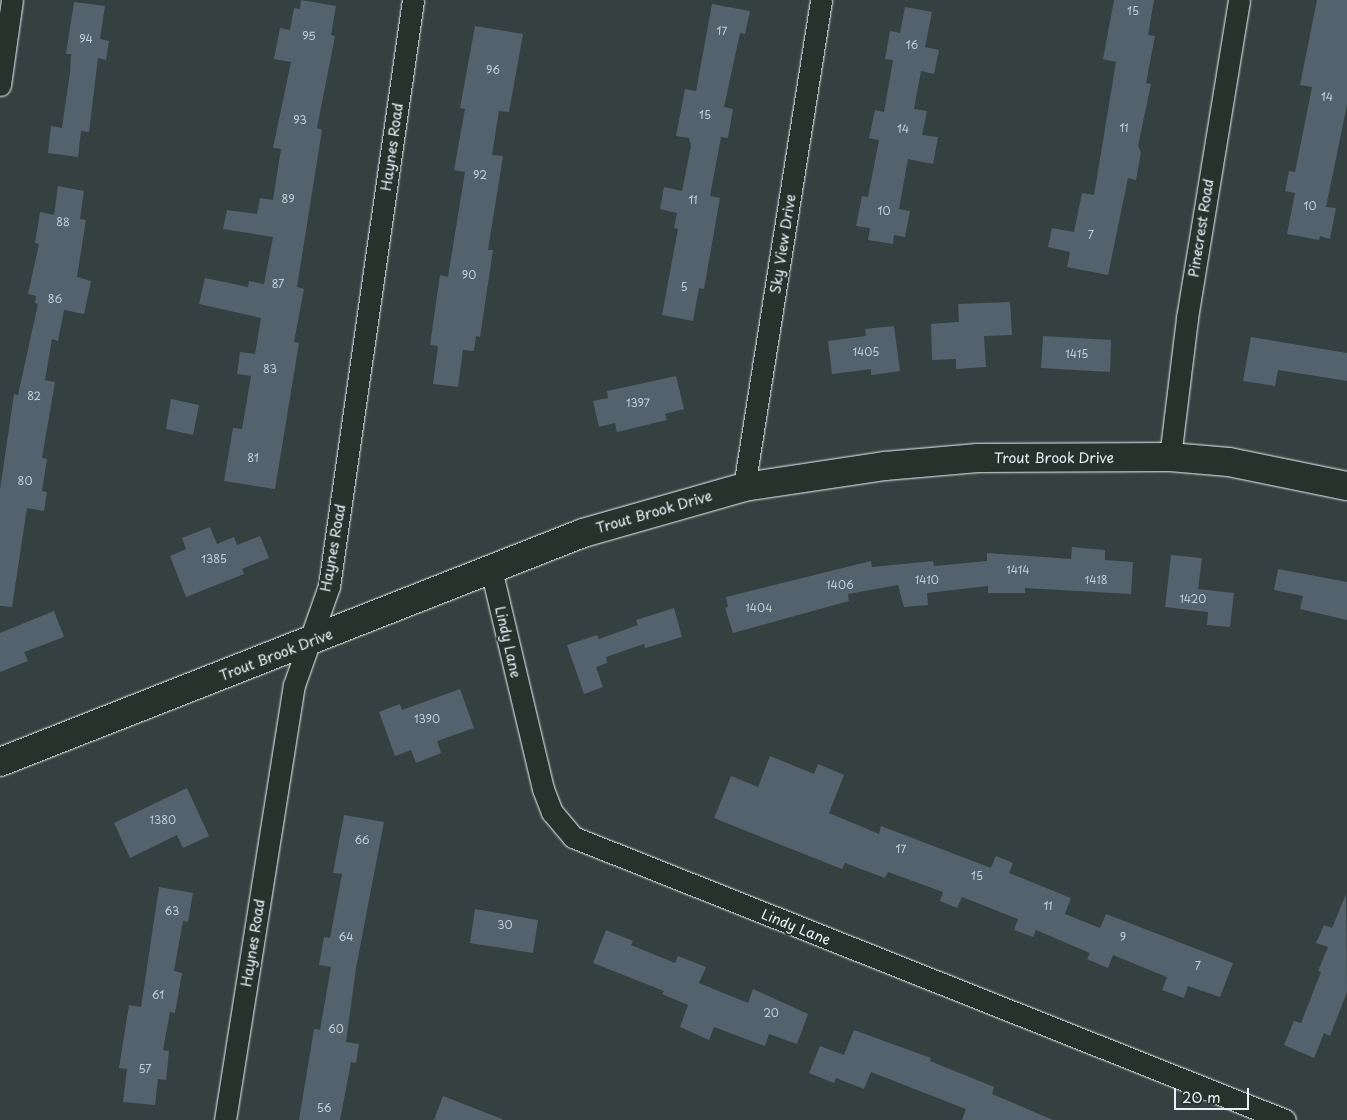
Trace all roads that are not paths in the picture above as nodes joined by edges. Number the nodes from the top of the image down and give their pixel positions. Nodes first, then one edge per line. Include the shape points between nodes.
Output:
1 (12, 0) edge
2 (413, 0) edge
3 (821, 0) edge
4 (1239, 0) edge
5 (0, 85) edge
6 (1170, 457) junction
7 (1347, 486) edge
8 (744, 487) junction
9 (491, 569) junction
10 (310, 641) junction
11 (0, 762) edge
12 (224, 1120) edge
13 (1285, 1120) edge

1 - 5 street
2 - 10 street, Haynes Road via 329,586
3 - 8 street, Sky View Drive
4 - 6 street, Pinecrest Road via 1187,318
6 - 7 main road, Trout Brook Drive via 1229,462
6 - 8 main road, Trout Brook Drive via 978,458 876,467
8 - 9 main road, Trout Brook Drive via 583,533
9 - 10 main road, Trout Brook Drive
9 - 13 street, Lindy Lane via 543,789 562,827 573,837
10 - 11 main road, Trout Brook Drive
10 - 12 street, Haynes Road via 294,685

